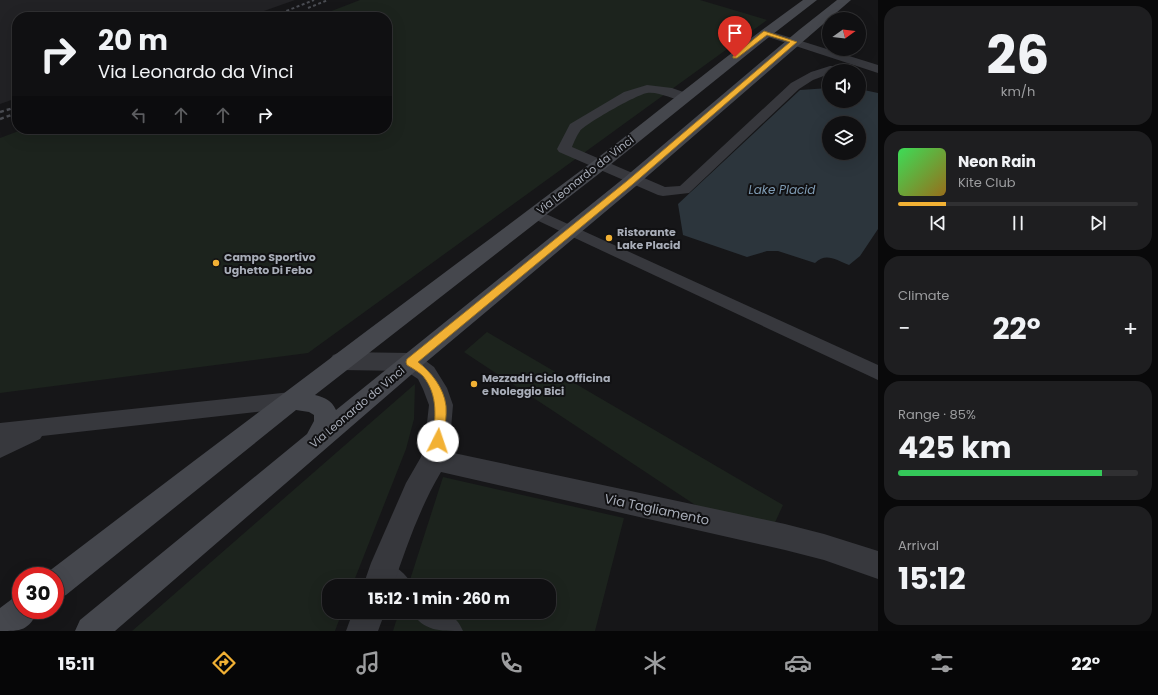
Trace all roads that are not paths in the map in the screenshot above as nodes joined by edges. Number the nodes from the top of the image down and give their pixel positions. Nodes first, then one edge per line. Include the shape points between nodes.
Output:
1 (811, 0) edge
2 (845, 0) edge
3 (766, 33) junction
4 (794, 42) junction
5 (878, 69) edge
6 (822, 72) edge
7 (866, 74) edge
8 (878, 78) edge
9 (682, 100) junction
10 (710, 114) junction
11 (599, 165) junction
12 (633, 179) junction
13 (534, 214) junction
14 (571, 231) junction
15 (341, 361) junction
16 (411, 362) junction
17 (878, 373) edge
18 (291, 400) junction
19 (47, 427) junction
20 (0, 431) edge
21 (316, 441) junction
22 (0, 449) edge
23 (434, 460) junction
24 (878, 565) edge
25 (64, 578) edge
26 (388, 579) edge
27 (12, 619) edge
28 (366, 619) edge
29 (432, 619) edge
30 (0, 628) edge
31 (90, 631) edge
32 (362, 631) edge
33 (450, 631) edge

1 - 3 street, Via Leonardo da Vinci
2 - 4 street, Via Leonardo da Vinci
3 - 4 lane
3 - 9 street, Via Leonardo da Vinci
4 - 5 lane
4 - 10 street, Via Leonardo da Vinci
6 - 12 lane via 813,74 795,86 684,190 663,192
7 - 8 lane
9 - 10 street
9 - 11 street, Via Leonardo da Vinci
9 - 11 lane via 668,91 647,89 628,95 575,127 564,149
10 - 12 street, Via Leonardo da Vinci
11 - 12 lane
11 - 13 street, Via Leonardo da Vinci
12 - 14 street, Via Leonardo da Vinci
13 - 14 lane
13 - 15 street, Via Leonardo da Vinci
14 - 16 street, Via Leonardo da Vinci
14 - 17 lane
15 - 16 street
15 - 18 street, Via Leonardo da Vinci
16 - 21 street, Via Leonardo da Vinci
16 - 23 street via 426,373 441,405
18 - 19 lane
18 - 21 street via 313,402 326,412 327,422
18 - 25 street, Via Leonardo da Vinci
19 - 20 lane
19 - 22 lane
21 - 31 street, Via Leonardo da Vinci
23 - 24 street, Via Tagliamento via 785,537
23 - 26 street via 420,483
27 - 30 street
28 - 32 street
29 - 33 lane

